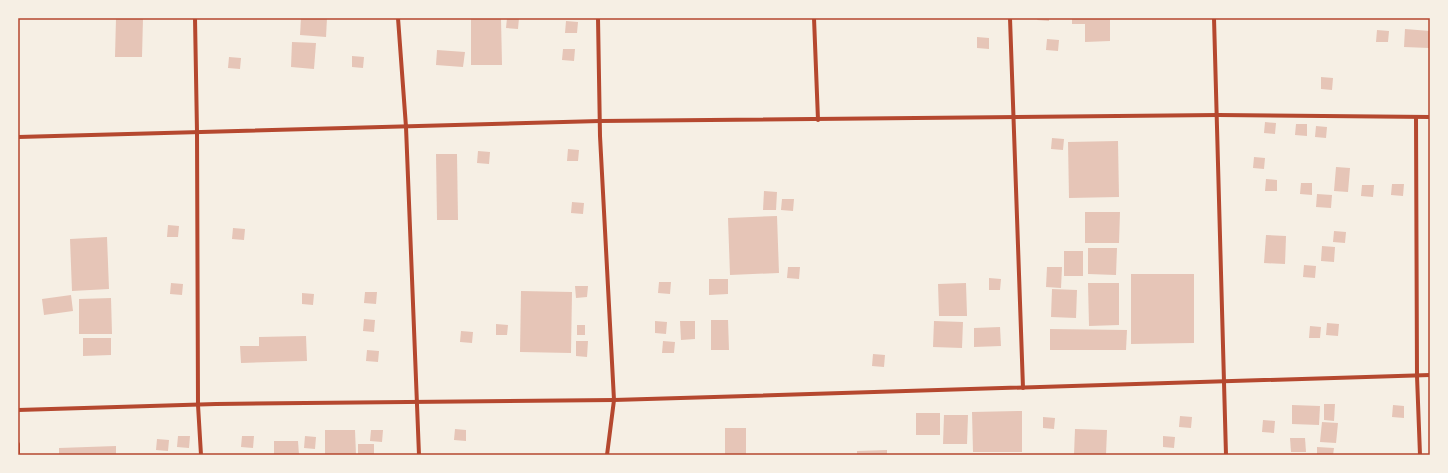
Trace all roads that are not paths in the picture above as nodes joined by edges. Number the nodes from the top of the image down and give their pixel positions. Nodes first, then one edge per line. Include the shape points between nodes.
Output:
1 (195, 18) edge
2 (398, 18) edge
3 (598, 18) edge
4 (814, 18) edge
5 (1010, 18) edge
6 (1214, 18) edge
7 (1218, 116) junction
8 (1416, 117) junction
9 (1430, 117) edge
10 (1014, 118) junction
11 (818, 120) junction
12 (600, 121) junction
13 (406, 127) junction
14 (197, 132) junction
15 (18, 137) edge
16 (1430, 375) edge
17 (1416, 376) junction
18 (1224, 382) junction
19 (1023, 388) junction
20 (614, 400) junction
21 (418, 403) junction
22 (198, 405) junction
23 (18, 410) edge
24 (18, 444) edge
25 (18, 455) edge
26 (201, 455) edge
27 (419, 455) edge
28 (606, 455) edge
29 (1226, 455) edge
30 (1420, 455) edge

1 - 14 street
2 - 13 street
3 - 12 street
4 - 11 street
5 - 10 street
6 - 7 street
7 - 8 street
7 - 10 street
7 - 18 street
8 - 9 street
8 - 17 street
10 - 11 street
10 - 19 street
11 - 12 street
12 - 13 street
12 - 20 street
13 - 14 street
13 - 21 street
14 - 15 street
14 - 22 street
16 - 17 street
17 - 18 street
17 - 30 street
18 - 19 street
18 - 29 street
19 - 20 street
20 - 21 street
20 - 28 street
21 - 22 street
21 - 27 street
22 - 23 street
22 - 26 street
24 - 25 street

